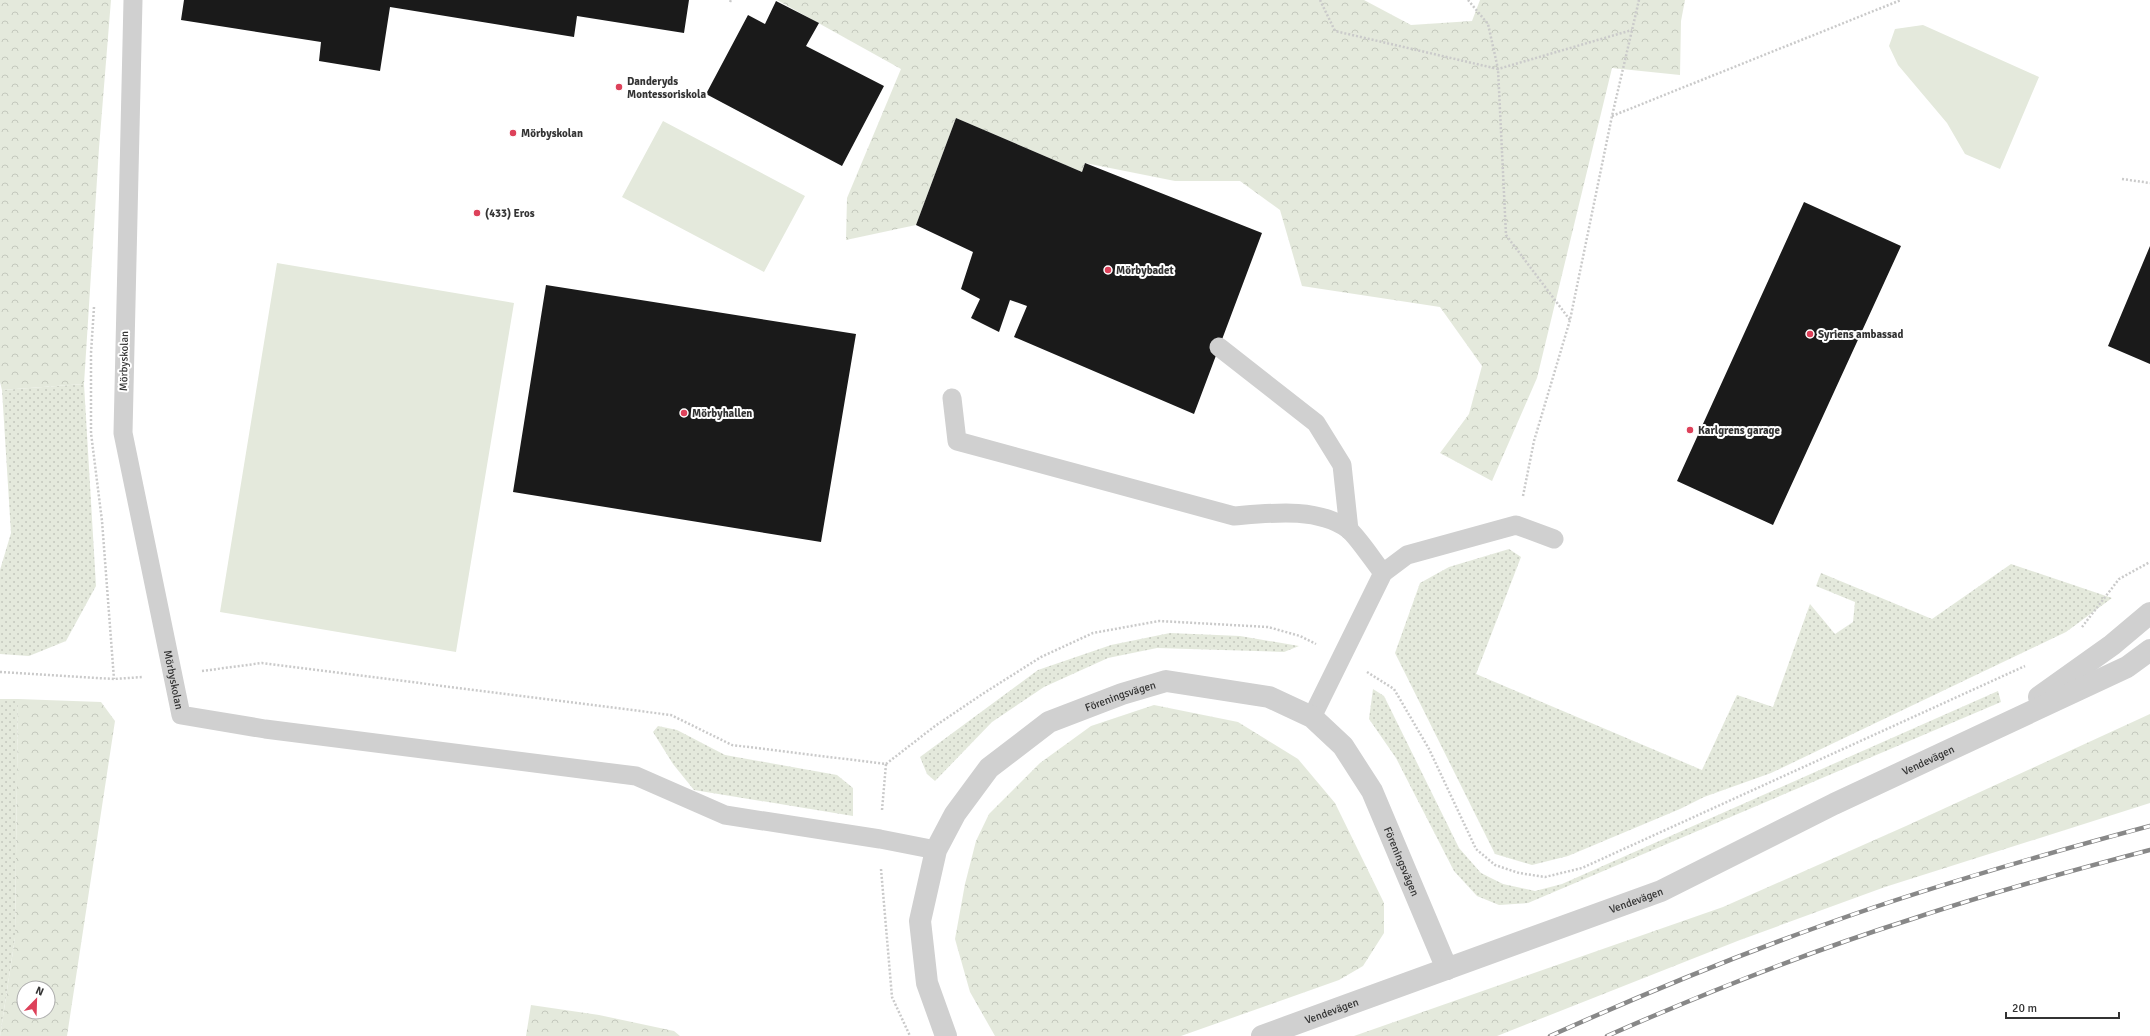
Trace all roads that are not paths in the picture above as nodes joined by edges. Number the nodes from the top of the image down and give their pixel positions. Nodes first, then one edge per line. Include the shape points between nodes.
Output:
1 (133, 0) edge
2 (1219, 347) dead end
3 (952, 398) dead end
4 (1349, 530) junction
5 (1554, 539) dead end
6 (1383, 573) junction
7 (2150, 613) edge
8 (2150, 650) edge
9 (1312, 717) junction
10 (1995, 730) junction
11 (936, 850) junction
12 (1447, 969) junction
13 (946, 1036) edge
14 (1262, 1036) edge

1 - 11 lane, Mörbyskolan via 123,433 181,715 265,729 636,776 725,815
2 - 4 lane via 1316,422 1342,465
3 - 4 lane via 957,441 1234,516 1279,513 1316,515
4 - 6 lane
5 - 6 lane via 1516,525 1407,555
6 - 9 lane
7 - 10 street, Vendevägen via 2112,645
8 - 10 street, Vendevägen via 2127,667
9 - 11 street, Föreningsvägen via 1269,697 1166,681 1122,694 1049,722 989,768 955,814
9 - 12 street, Föreningsvägen via 1343,746 1372,791
10 - 12 street, Vendevägen via 1834,804 1661,891
11 - 13 street, Föreningsvägen via 920,921 927,983
12 - 14 street, Vendevägen

